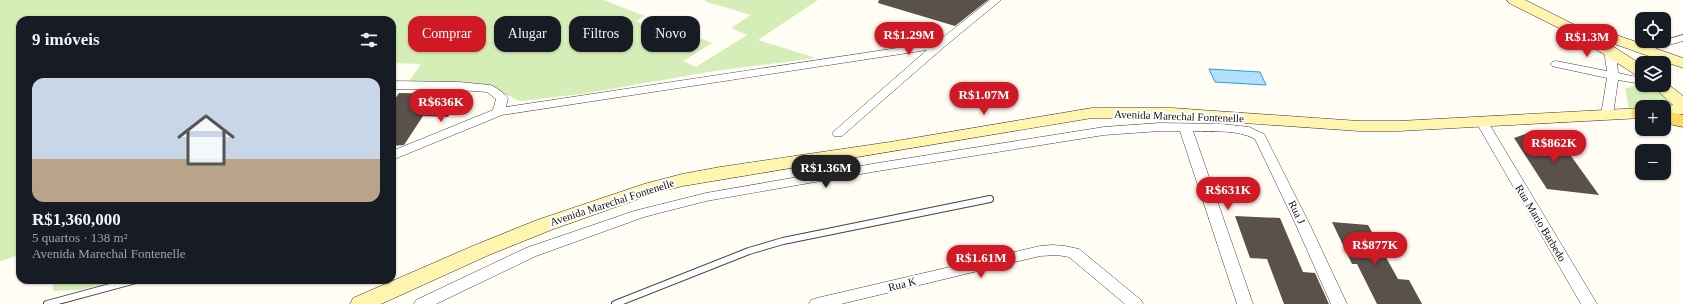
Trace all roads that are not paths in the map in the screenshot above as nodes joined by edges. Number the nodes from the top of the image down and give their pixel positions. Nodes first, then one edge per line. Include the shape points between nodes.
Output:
1 (996, 0) edge
2 (1514, 0) edge
3 (1550, 16) junction
4 (1683, 38) edge
5 (940, 45) junction
6 (1643, 49) junction
7 (1610, 50) junction
8 (1683, 63) edge
9 (1556, 64) dead end
10 (1635, 67) edge
11 (1613, 74) junction
12 (1635, 79) edge
13 (396, 85) edge
14 (1671, 87) edge
15 (1683, 89) edge
16 (1668, 92) edge
17 (1683, 105) edge
18 (1683, 109) edge
19 (1671, 110) edge
20 (499, 112) junction
21 (1635, 113) edge
22 (1607, 115) junction
23 (1671, 118) edge
24 (1683, 121) edge
25 (1482, 122) junction
26 (1185, 127) junction
27 (838, 133) dead end
28 (396, 154) edge
29 (990, 199) dead end
30 (121, 284) edge
31 (852, 300) edge
32 (47, 304) edge
33 (361, 304) edge
34 (422, 304) edge
35 (615, 304) edge
36 (817, 304) edge
37 (1135, 304) edge
38 (1244, 304) edge
39 (1339, 304) edge
40 (1589, 304) edge

1 - 5 street
2 - 3 main road
3 - 6 main road
3 - 7 main road
4 - 6 street
5 - 20 street
5 - 27 street
6 - 8 main road
7 - 10 main road
7 - 11 street
9 - 11 street
11 - 12 street
11 - 22 street
13 - 20 street via 490,89 502,98
14 - 15 main road
16 - 17 main road
18 - 19 main road
20 - 28 street
21 - 22 main road, Avenida Marechal Fontenelle
22 - 25 main road, Avenida Marechal Fontenelle
23 - 24 main road
25 - 33 main road, Avenida Marechal Fontenelle via 1359,126 1172,113 1092,113 720,173 651,188 544,225
25 - 40 street, Rua Mario Barbedo
26 - 34 street via 1132,128 1072,135 679,203 639,214 530,252
26 - 38 street
26 - 39 street, Rua J via 1243,130 1257,135 1264,144
29 - 35 lane via 783,241 749,251
30 - 32 lane
31 - 36 street, Rua K
31 - 37 street, Rua K via 1040,251 1063,249 1074,253

